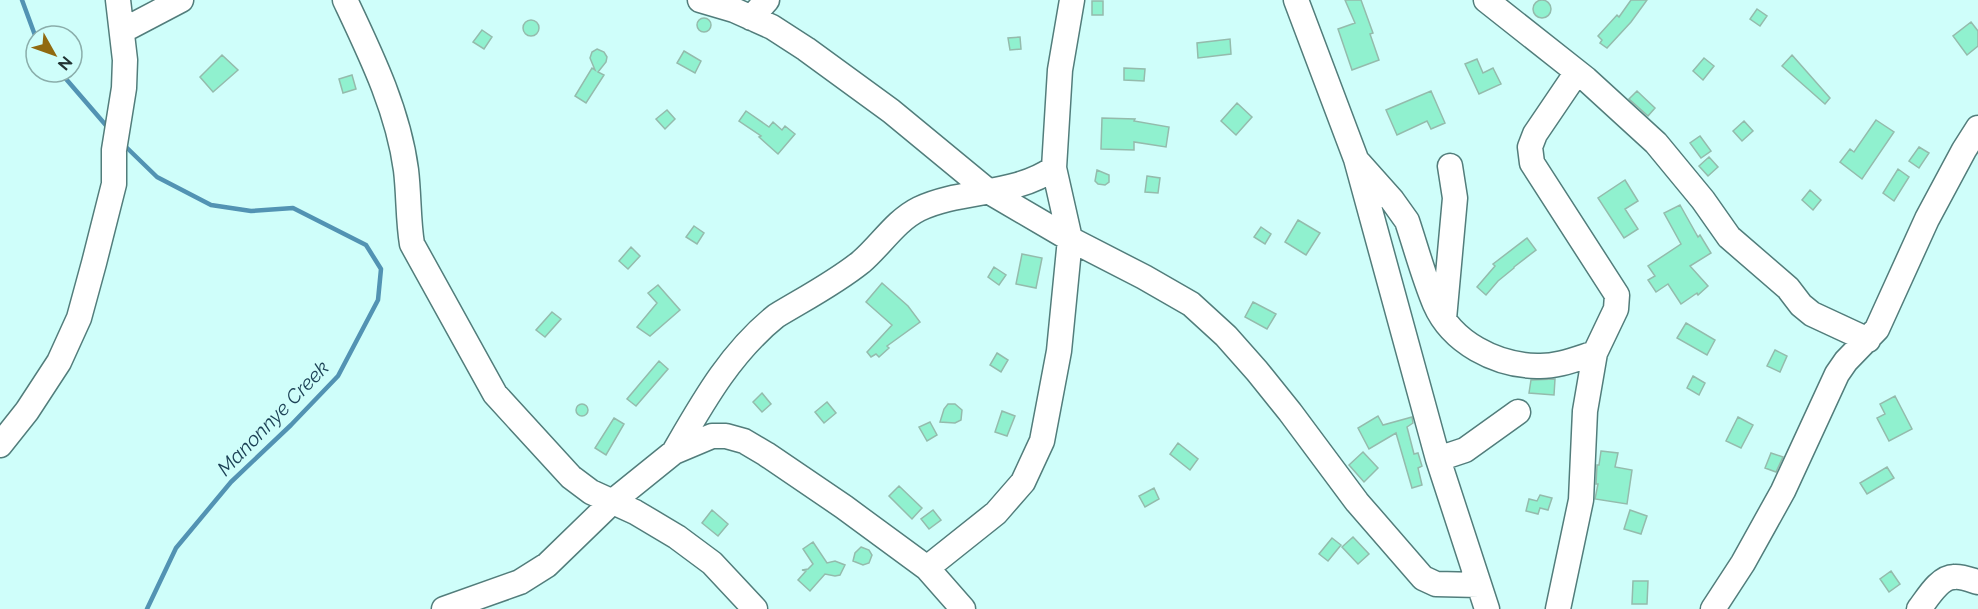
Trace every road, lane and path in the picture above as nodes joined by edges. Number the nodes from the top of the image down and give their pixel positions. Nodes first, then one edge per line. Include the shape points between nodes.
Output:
1 (118, 0) edge
2 (181, 0) edge
3 (345, 0) edge
4 (700, 0) edge
5 (767, 0) edge
6 (1072, 0) edge
7 (1296, 0) edge
8 (1486, 0) edge
9 (751, 18) junction
10 (122, 31) junction
11 (1577, 72) junction
12 (1978, 128) edge
13 (1356, 159) junction
14 (1450, 166) dead end
15 (1054, 168) junction
16 (988, 191) junction
17 (1070, 239) junction
18 (1444, 319) junction
19 (1868, 340) junction
20 (1595, 353) junction
21 (1518, 412) dead end
22 (0, 445) edge
23 (674, 452) junction
24 (1438, 459) junction
25 (612, 502) junction
26 (927, 568) junction
27 (1978, 582) edge
28 (1479, 585) junction
29 (444, 609) edge
30 (755, 609) edge
31 (963, 609) edge
32 (1487, 609) edge
33 (1558, 609) edge
34 (1713, 609) edge
35 (1919, 609) edge

1 - 10 street
2 - 10 street
3 - 25 street via 395,118 406,171 412,244 495,394 571,477
4 - 9 street
5 - 9 street
6 - 15 street via 1060,70
7 - 13 street
8 - 11 street
9 - 16 street via 789,38 839,73
10 - 22 street via 124,88 114,150 114,184 79,318 59,362
11 - 19 street via 1656,143 1729,237 1788,288 1801,305
11 - 20 street via 1530,147 1532,163 1617,295 1616,309
12 - 19 street via 1927,219
13 - 18 street via 1407,221
13 - 24 street
14 - 18 street via 1455,198
15 - 16 street via 1038,178
15 - 17 street
16 - 17 street
16 - 23 street via 918,210 899,223 859,264 776,316 733,358
17 - 26 street via 1059,351 1042,441 1023,482 996,513
17 - 28 street via 1191,304 1226,336 1290,412 1357,502 1424,578 1436,584
18 - 20 street via 1469,345 1510,362 1556,364
19 - 34 street via 1846,361 1831,384 1783,491
20 - 33 street via 1585,411 1581,500
21 - 24 street via 1465,450
23 - 25 street
23 - 26 street via 712,436 744,441
24 - 28 street
25 - 29 street via 547,564 520,582
25 - 30 street via 677,537 712,563
26 - 31 street
27 - 35 street via 1946,579
28 - 32 street

